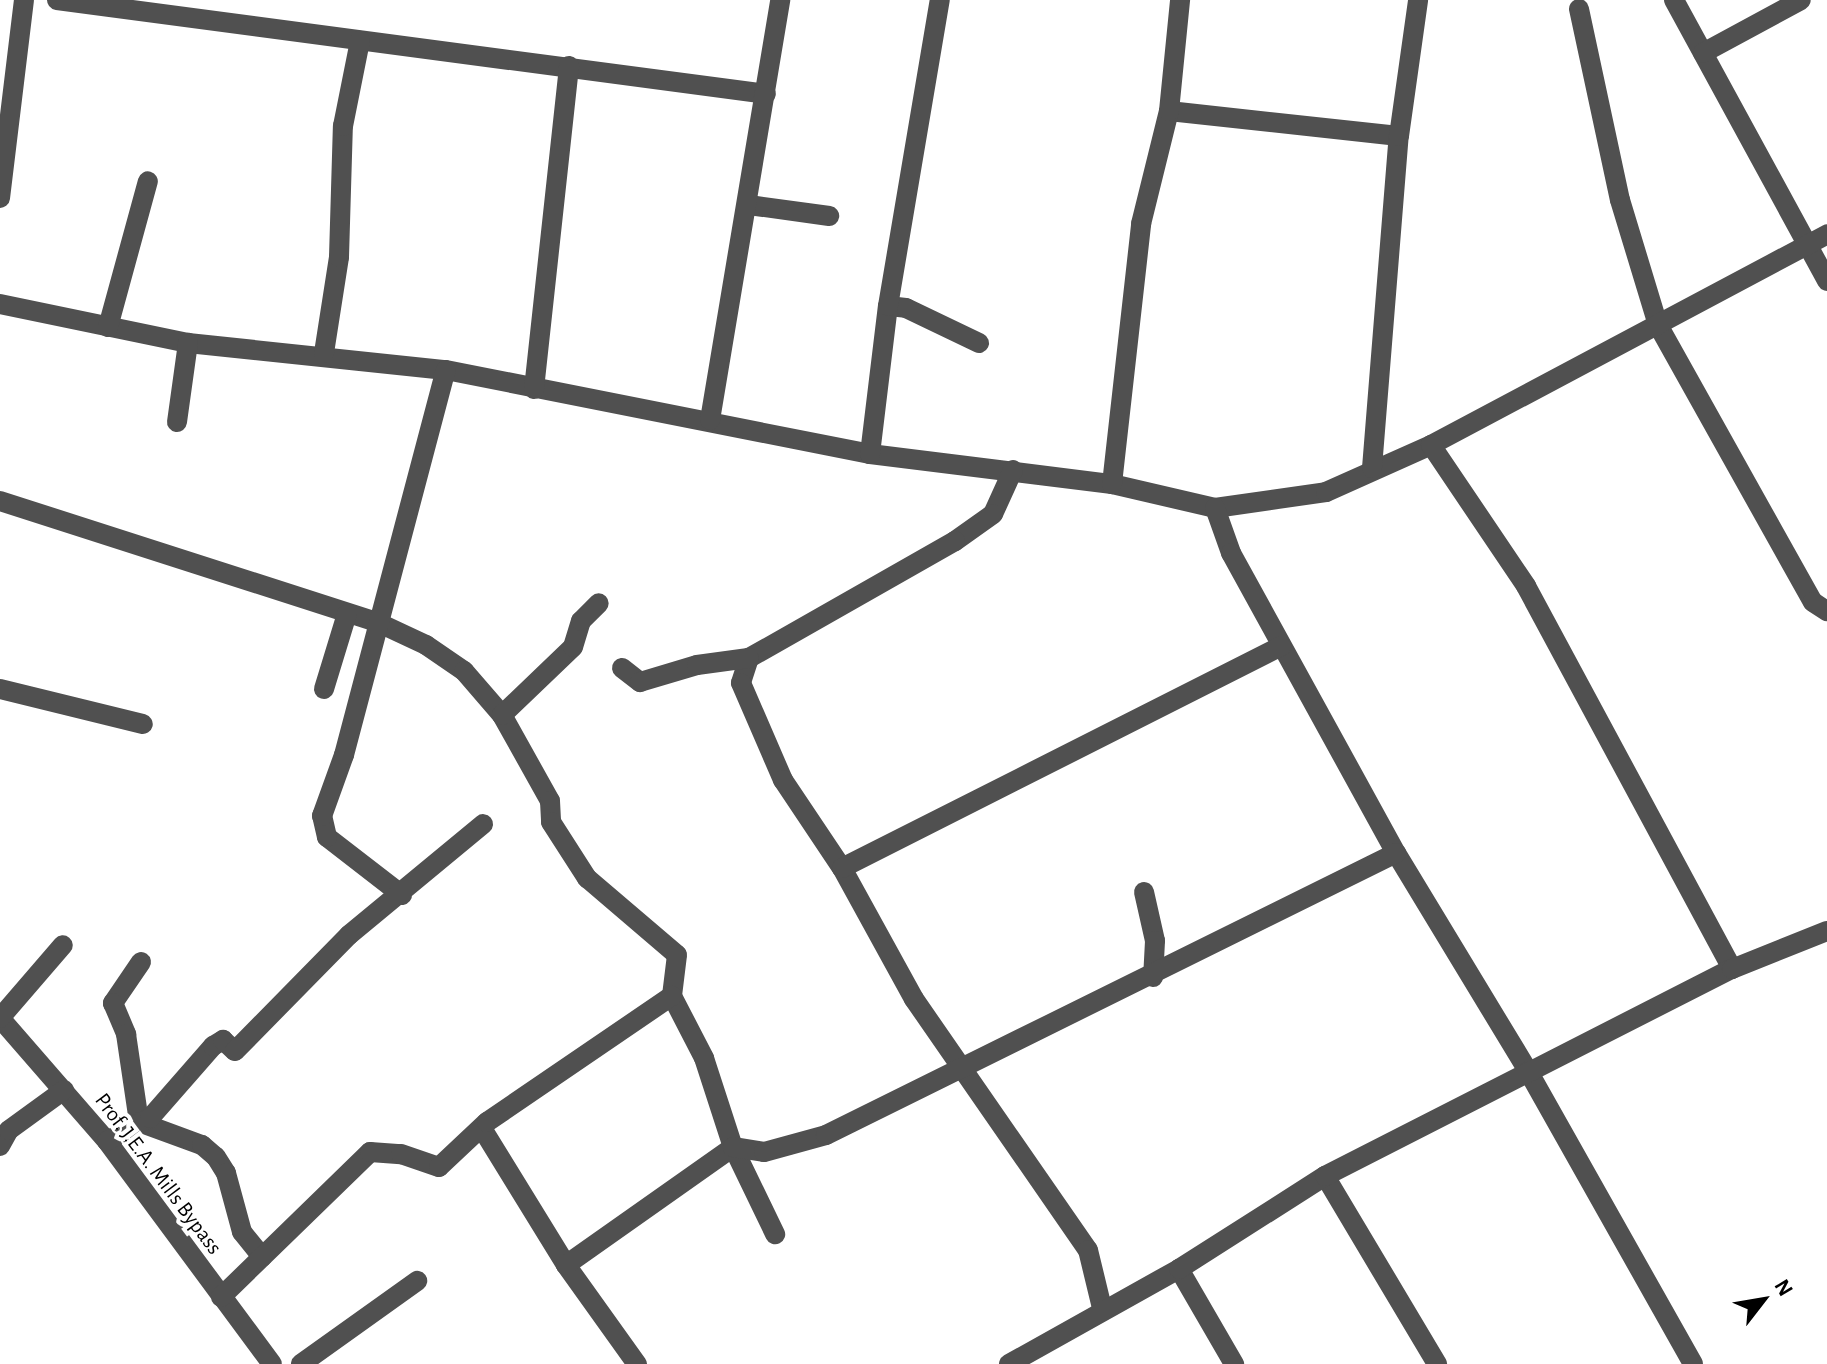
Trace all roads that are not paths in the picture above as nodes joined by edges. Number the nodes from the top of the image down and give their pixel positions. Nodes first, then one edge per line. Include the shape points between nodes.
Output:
1 (24, 0) edge
2 (57, 0) edge
3 (780, 0) edge
4 (940, 0) edge
5 (1180, 0) edge
6 (1418, 0) edge
7 (1674, 0) edge
8 (1801, 0) edge
9 (1579, 9) dead end
10 (360, 41) junction
11 (1703, 53) junction
12 (569, 66) junction
13 (766, 94) junction
14 (1169, 111) junction
15 (1399, 136) junction
16 (1, 174) edge
17 (148, 181) dead end
18 (0, 198) edge
19 (749, 205) junction
20 (829, 216) dead end
21 (1827, 234) edge
22 (1807, 244) junction
23 (1827, 281) edge
24 (0, 304) edge
25 (888, 306) junction
26 (1658, 325) junction
27 (108, 327) junction
28 (188, 343) junction
29 (979, 343) dead end
30 (324, 353) junction
31 (446, 370) junction
32 (534, 389) junction
33 (710, 420) junction
34 (177, 422) dead end
35 (1431, 445) junction
36 (870, 454) junction
37 (1372, 468) junction
38 (1013, 470) junction
39 (1112, 484) junction
40 (0, 501) edge
41 (1215, 508) junction
42 (599, 603) dead end
43 (1827, 611) edge
44 (347, 614) junction
45 (379, 623) junction
46 (1281, 646) junction
47 (749, 658) junction
48 (622, 668) dead end
49 (0, 689) edge
50 (324, 689) dead end
51 (502, 715) junction
52 (143, 724) dead end
53 (483, 824) dead end
54 (1396, 853) junction
55 (842, 868) junction
56 (1144, 892) dead end
57 (402, 895) junction
58 (1827, 931) edge
59 (63, 945) dead end
60 (141, 962) dead end
61 (1732, 969) junction
62 (1153, 977) junction
63 (672, 996) junction
64 (0, 1018) edge
65 (961, 1070) junction
66 (1528, 1071) junction
67 (64, 1090) junction
68 (139, 1122) junction
69 (483, 1130) junction
70 (107, 1141) junction
71 (0, 1146) edge
72 (733, 1147) junction
73 (1325, 1176) junction
74 (775, 1234) dead end
75 (262, 1257) junction
76 (566, 1265) junction
77 (1179, 1269) junction
78 (417, 1281) dead end
79 (221, 1297) junction
80 (1102, 1308) junction
81 (264, 1361) edge
82 (301, 1364) edge
83 (637, 1364) edge
84 (1009, 1364) edge
85 (1234, 1364) edge
86 (1437, 1364) edge
87 (1693, 1364) edge

1 - 16 street
2 - 10 street
3 - 13 street
4 - 25 street
5 - 14 street
6 - 15 street
7 - 11 street
8 - 11 street
9 - 26 street via 1620,200
10 - 12 street
10 - 30 street via 343,126 339,257
11 - 22 street
12 - 13 street
12 - 32 street
13 - 19 street
14 - 15 street
14 - 39 street via 1141,224
15 - 37 street
16 - 18 street
17 - 27 street
19 - 20 street
19 - 33 street
21 - 22 street
22 - 23 street
22 - 26 street
24 - 27 street
25 - 29 street via 906,308
25 - 36 street
26 - 35 street
26 - 43 street via 1813,602
27 - 28 street
28 - 30 street
28 - 34 street
30 - 31 street
31 - 32 street
31 - 45 street
32 - 33 street
33 - 36 street
35 - 37 street
35 - 61 street via 1526,586
36 - 38 street
37 - 41 street via 1326,492
38 - 39 street
38 - 47 street via 993,514
39 - 41 street
40 - 44 street
41 - 46 street via 1231,553
42 - 51 street via 581,621 573,647
44 - 45 street
44 - 50 street
45 - 51 street via 464,671
45 - 57 street via 322,816 327,837
46 - 54 street
46 - 55 street
47 - 48 street via 697,665 640,682
47 - 55 street via 741,683 783,780
49 - 52 street
51 - 63 street via 550,801 551,822 587,878 677,955
53 - 57 street
54 - 62 street
54 - 66 street
55 - 65 street via 914,999
56 - 62 street via 1155,941
57 - 68 street via 349,935 235,1051 223,1040 213,1046 150,1118
58 - 61 street
59 - 64 street
60 - 68 street via 113,1003 126,1034
61 - 66 street
62 - 65 street
63 - 69 street via 487,1122
63 - 72 street via 704,1058
64 - 67 street, Prof. J.E.A. Mills Bypass
65 - 72 street via 826,1135 764,1152
65 - 80 street via 1088,1250
66 - 73 street
66 - 87 street
67 - 70 street, Prof. J.E.A. Mills Bypass
67 - 71 street via 9,1130
68 - 70 street
68 - 75 street via 202,1145 216,1157 226,1173 242,1232
69 - 75 street via 439,1167 401,1154 370,1152
69 - 76 street
70 - 79 street, Prof. J.E.A. Mills Bypass
72 - 74 street
72 - 76 street
73 - 77 street
73 - 86 street
75 - 79 street
76 - 83 street
77 - 80 street
77 - 85 street
78 - 82 street
79 - 81 street, Prof. J.E.A. Mills Bypass
80 - 84 street

